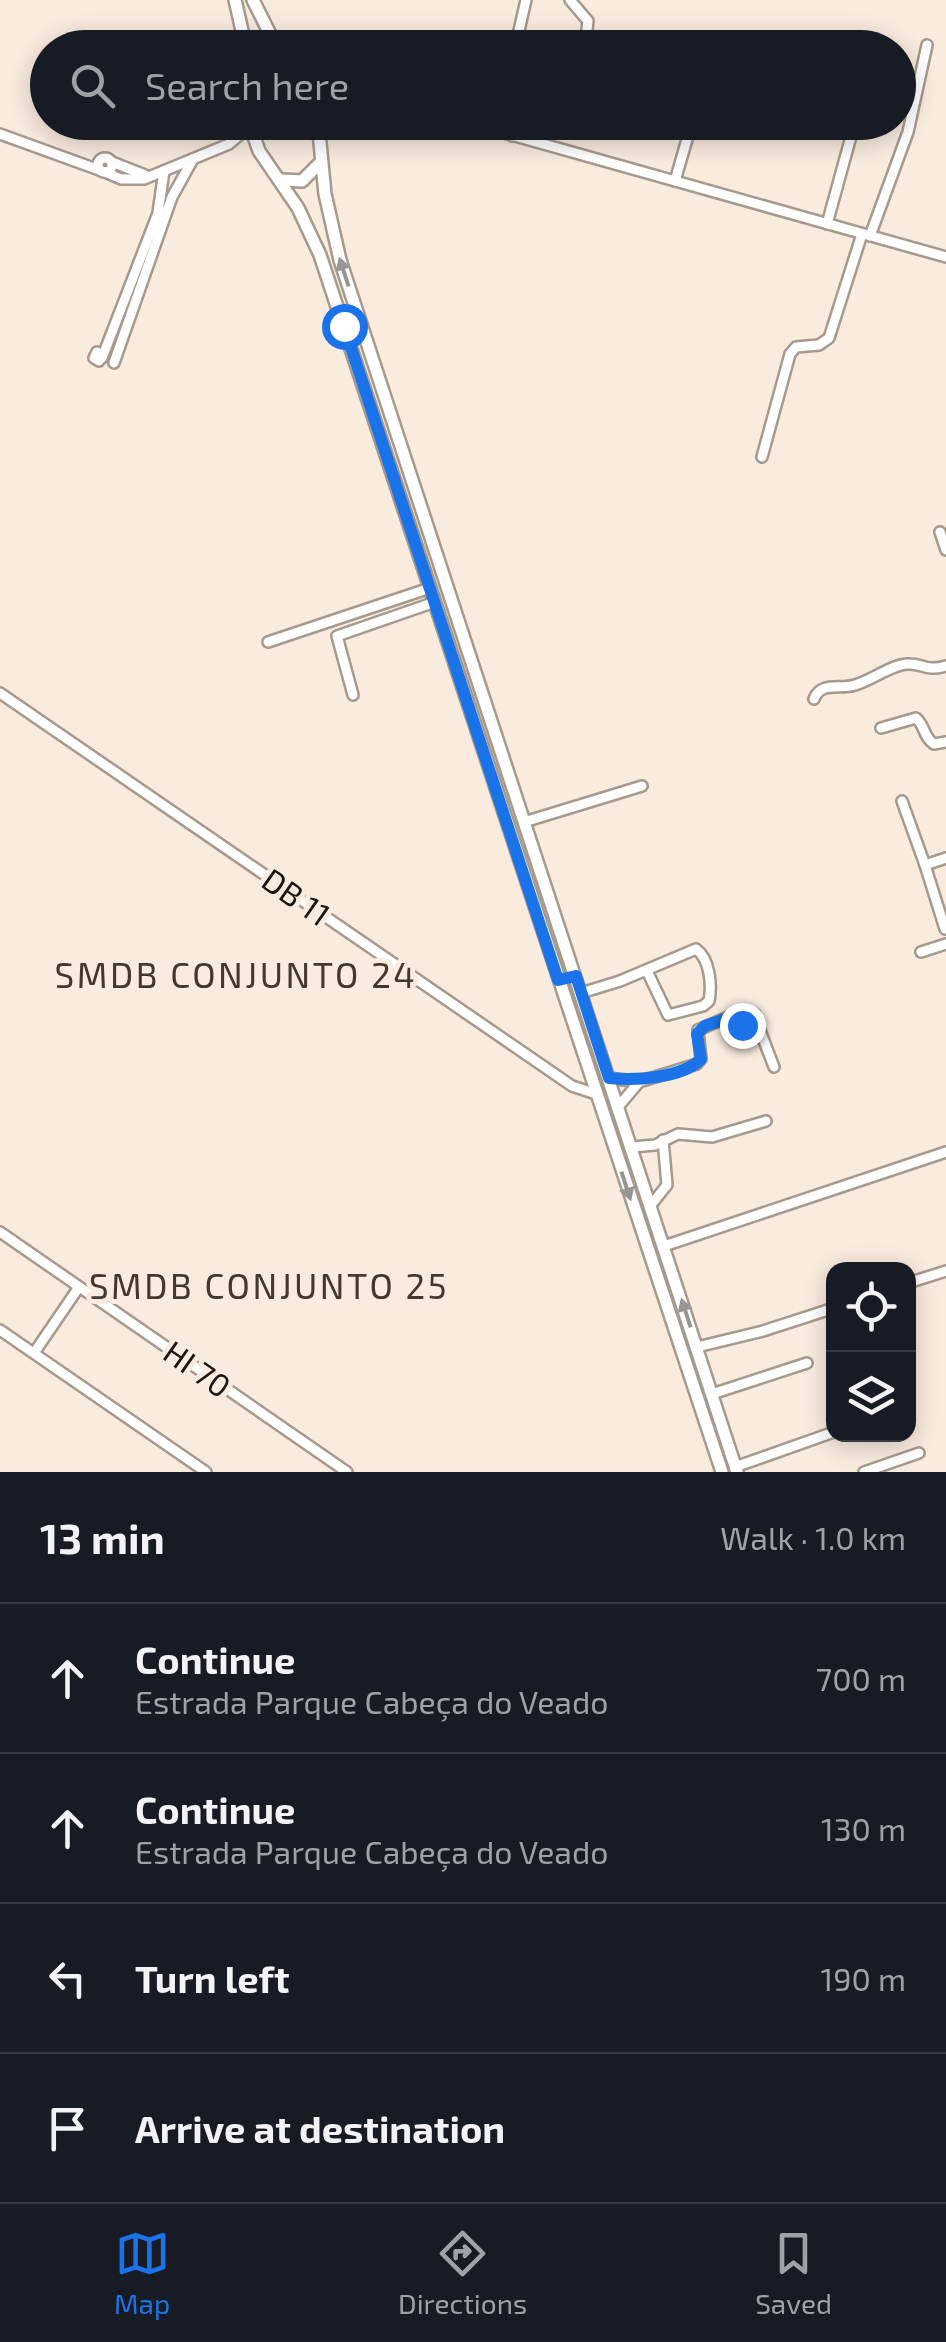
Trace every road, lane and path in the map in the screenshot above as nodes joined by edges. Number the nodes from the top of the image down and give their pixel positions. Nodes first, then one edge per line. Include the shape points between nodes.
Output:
1 (235, 0) edge
2 (253, 0) edge
3 (526, 0) edge
4 (570, 0) edge
5 (242, 30) edge
6 (268, 30) edge
7 (519, 30) edge
8 (587, 30) edge
9 (928, 45) dead end
10 (916, 97) edge
11 (0, 134) edge
12 (234, 140) edge
13 (255, 140) edge
14 (322, 140) edge
15 (526, 140) edge
16 (687, 140) edge
17 (851, 140) edge
18 (905, 140) edge
19 (229, 144) junction
20 (259, 152) junction
21 (192, 159) junction
22 (322, 162) junction
23 (164, 172) junction
24 (282, 180) junction
25 (676, 182) junction
26 (827, 224) junction
27 (866, 235) junction
28 (946, 257) edge
29 (99, 355) dead end
30 (114, 363) dead end
31 (762, 457) dead end
32 (940, 532) dead end
33 (946, 550) edge
34 (430, 588) junction
35 (435, 602) junction
36 (268, 642) dead end
37 (946, 666) edge
38 (0, 692) edge
39 (353, 695) dead end
40 (814, 699) dead end
41 (882, 728) dead end
42 (946, 742) edge
43 (642, 786) dead end
44 (902, 801) dead end
45 (524, 822) junction
46 (946, 858) edge
47 (924, 865) junction
48 (945, 929) edge
49 (946, 944) edge
50 (920, 952) dead end
51 (646, 971) junction
52 (576, 976) junction
53 (558, 980) junction
54 (581, 993) junction
55 (774, 1066) dead end
56 (609, 1078) junction
57 (639, 1082) junction
58 (596, 1094) junction
59 (618, 1106) junction
60 (766, 1121) dead end
61 (663, 1140) junction
62 (632, 1148) junction
63 (946, 1152) edge
64 (651, 1206) junction
65 (0, 1232) edge
66 (642, 1235) junction
67 (660, 1235) junction
68 (946, 1271) edge
69 (916, 1280) edge
70 (78, 1287) junction
71 (826, 1311) edge
72 (0, 1330) edge
73 (697, 1348) junction
74 (34, 1353) junction
75 (807, 1363) dead end
76 (712, 1394) junction
77 (826, 1435) edge
78 (920, 1453) dead end
79 (736, 1469) edge
80 (206, 1472) edge
81 (347, 1472) edge
82 (722, 1472) edge
83 (864, 1472) edge

1 - 5 main road
2 - 6 main road
3 - 7 street
4 - 8 street
9 - 10 street
11 - 23 street via 73,161 152,176
12 - 19 street
13 - 20 main road
14 - 22 main road
15 - 25 street
16 - 25 street
17 - 26 street
18 - 27 street
19 - 20 street via 243,142
19 - 21 street
20 - 24 main road
21 - 23 street
21 - 30 street via 172,197
22 - 24 main road via 302,181
45 -> 22 main road via 340,260
23 - 29 street via 158,213
24 - 34 main road via 320,255
25 - 26 street
26 - 27 street
27 - 28 street
27 - 31 street via 829,338 791,351
32 - 33 street
34 - 35 main road
34 - 36 street
35 - 39 street via 337,636
35 - 53 main road
37 - 40 street via 906,664 848,687 825,687
38 - 58 street, DB 11 via 572,1086
41 - 42 street via 916,718 928,740
43 - 45 street
44 - 47 street
45 - 52 main road
46 - 47 street
47 - 48 street
49 - 50 street
51 - 51 street via 699,950 709,1002 668,1015
51 - 54 street
52 - 53 main road
52 - 54 main road
53 - 58 main road
54 - 56 main road
55 - 57 street via 756,1020 742,1025 740,1014 698,1030 697,1064
56 - 57 street
56 - 59 main road
57 - 59 street
58 -> 66 main road
59 - 62 main road
60 - 61 street via 717,1136
61 - 62 street
61 - 64 street via 666,1185
62 - 64 main road
63 - 67 street
64 - 67 main road
65 - 70 street, HI 70
66 - 67 main road
66 - 82 main road
73 -> 67 main road
68 - 69 street
70 - 74 street
70 - 81 street, HI 70
71 - 73 street
72 - 74 street
73 - 76 main road
74 - 80 street
75 - 76 street
76 - 79 main road
77 - 79 street
78 - 83 street

